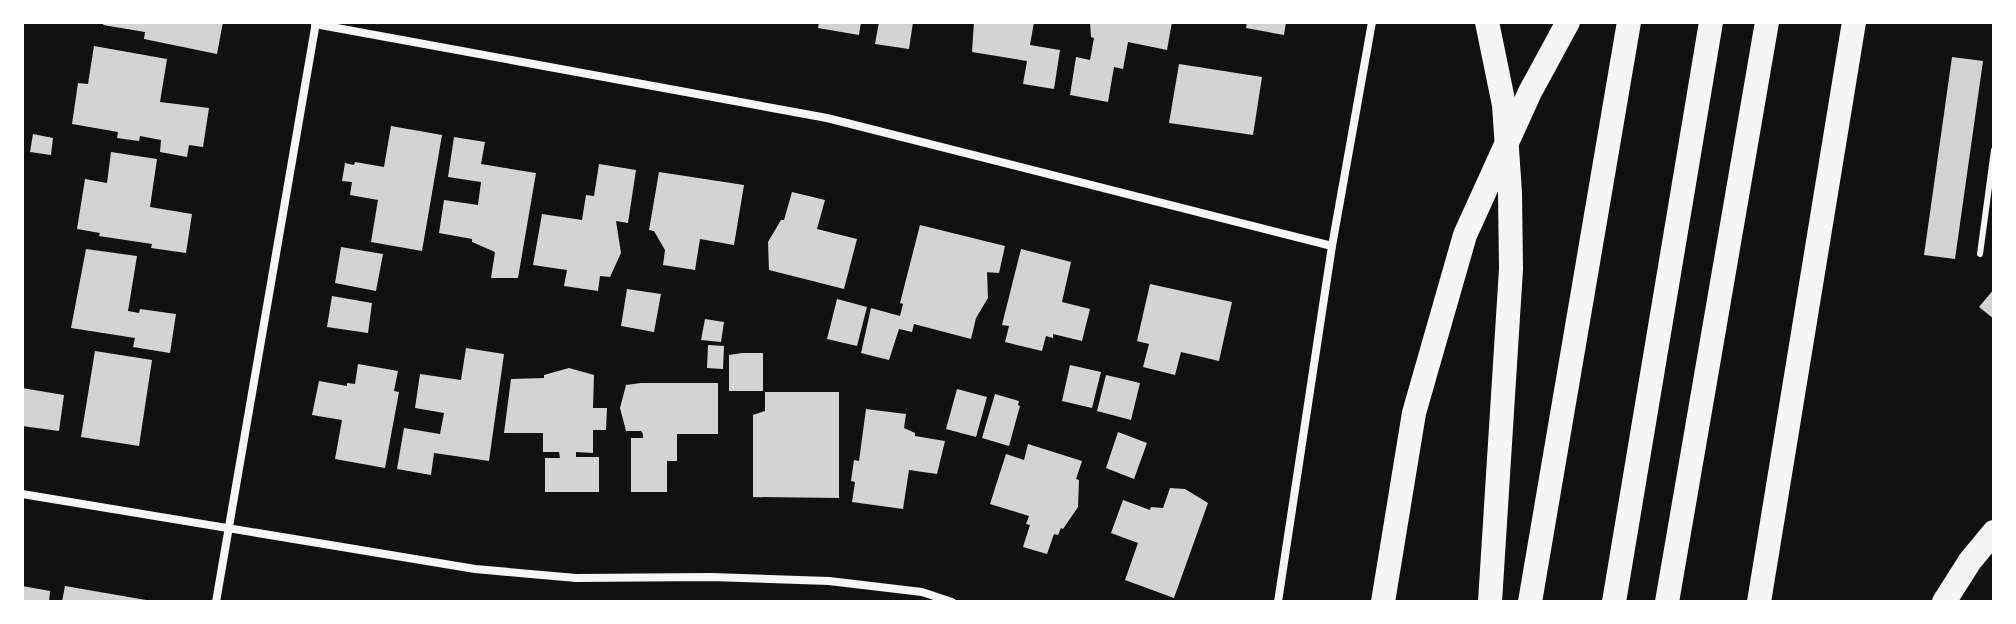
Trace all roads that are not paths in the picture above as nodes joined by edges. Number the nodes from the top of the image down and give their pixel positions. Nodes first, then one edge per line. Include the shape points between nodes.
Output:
1 (1372, 22) edge
2 (1487, 22) edge
3 (1568, 22) edge
4 (1629, 22) edge
5 (1711, 22) edge
6 (1767, 22) edge
7 (1854, 22) edge
8 (316, 23) edge
9 (1994, 150) edge
10 (1332, 246) junction
11 (1980, 254) dead end
12 (22, 494) edge
13 (228, 528) junction
14 (1994, 532) edge
15 (216, 602) edge
16 (952, 602) edge
17 (1278, 602) edge
18 (1383, 602) edge
19 (1490, 602) edge
20 (1530, 602) edge
21 (1614, 602) edge
22 (1667, 602) edge
23 (1759, 602) edge
24 (1944, 602) edge

1 - 10 street
2 - 19 highway via 1504,105 1511,254
3 - 18 highway via 1465,235 1414,413
4 - 20 highway
5 - 21 highway
6 - 22 highway
7 - 23 highway
8 - 10 street via 827,118
8 - 13 street
9 - 11 lane
10 - 17 street
12 - 13 street
13 - 15 street
13 - 16 street via 475,569 576,578 829,581 922,592
14 - 24 highway

